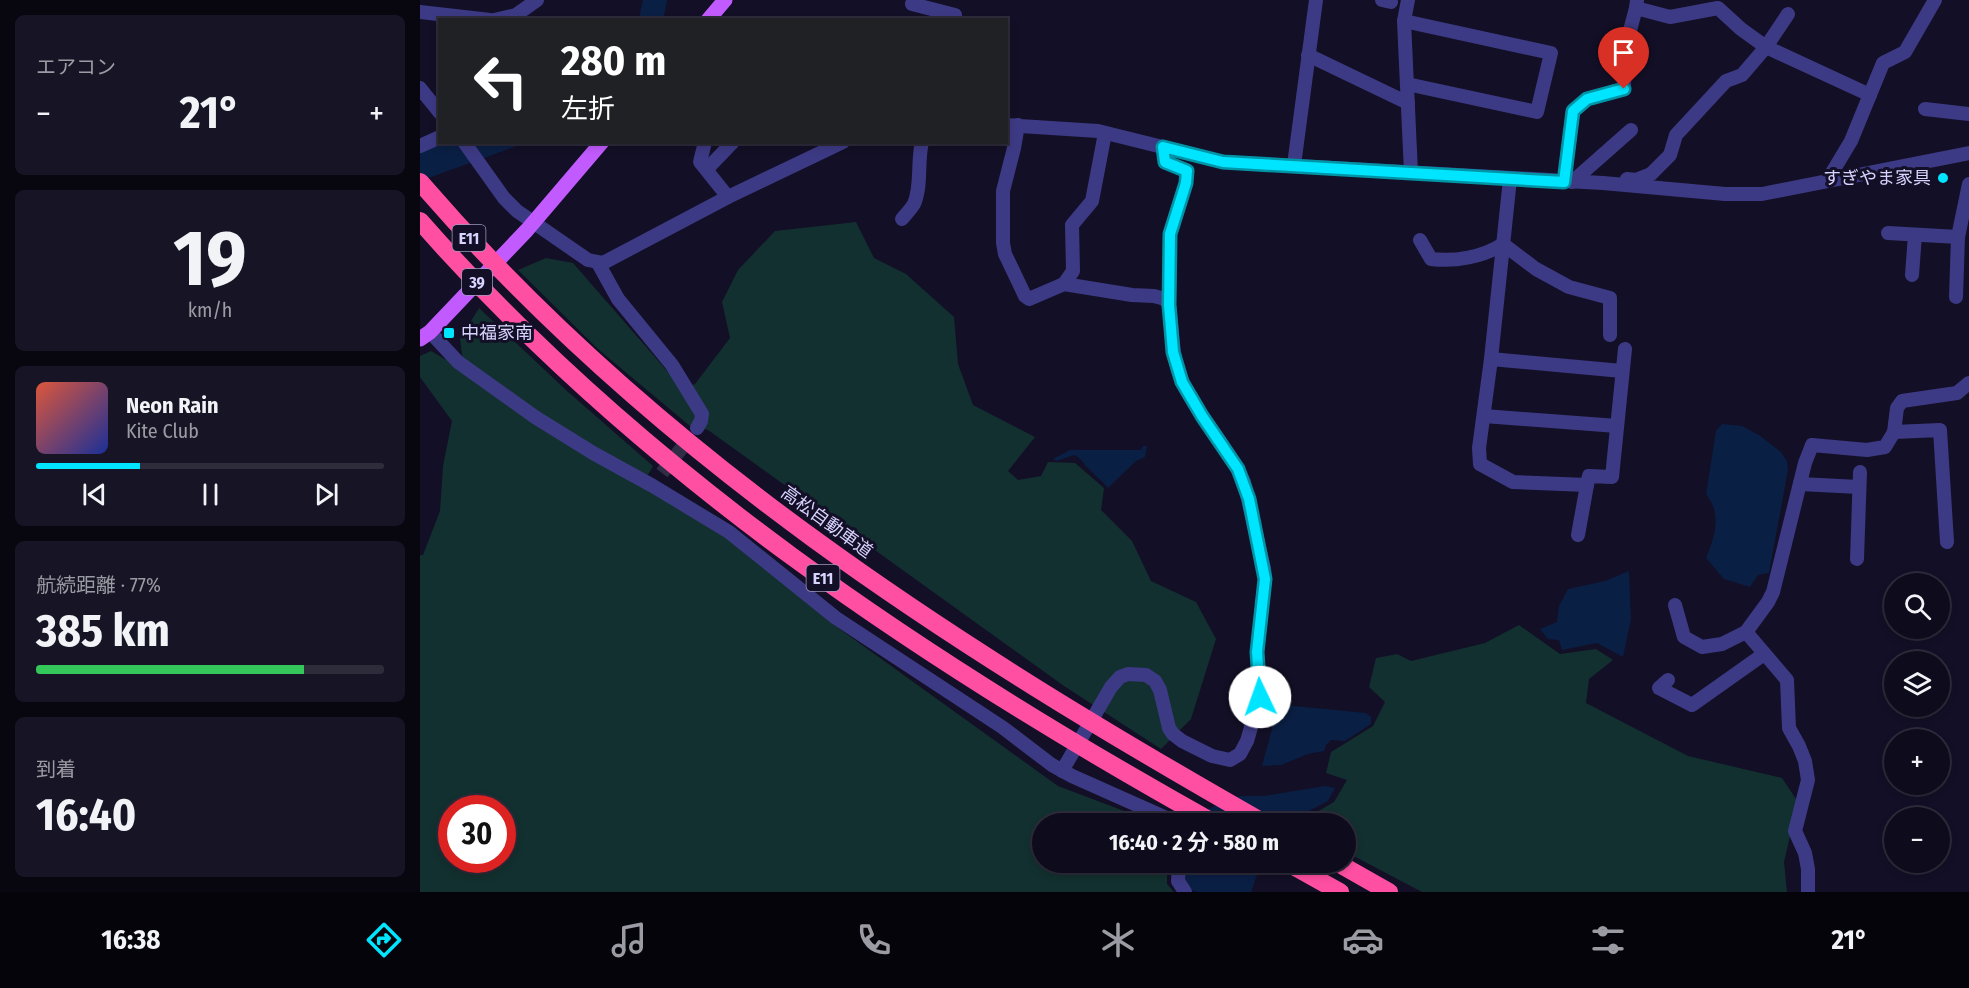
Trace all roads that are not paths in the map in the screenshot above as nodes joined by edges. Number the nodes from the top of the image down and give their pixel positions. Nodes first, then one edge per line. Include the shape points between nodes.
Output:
1 (537, 0) edge
2 (725, 0) edge
3 (914, 0) edge
4 (1316, 0) edge
5 (1408, 0) edge
6 (1935, 0) edge
7 (1636, 4) edge
8 (420, 12) edge
9 (1788, 14) dead end
10 (474, 18) edge
11 (502, 18) edge
12 (710, 18) edge
13 (954, 18) edge
14 (1404, 21) junction
15 (1766, 47) junction
16 (1308, 55) junction
17 (1407, 84) junction
18 (420, 88) edge
19 (1870, 95) junction
20 (1408, 103) junction
21 (1925, 109) dead end
22 (438, 110) edge
23 (1969, 114) edge
24 (1012, 125) edge
25 (1631, 130) dead end
26 (1105, 133) junction
27 (438, 138) edge
28 (465, 144) edge
29 (600, 144) edge
30 (704, 144) edge
31 (731, 144) edge
32 (839, 144) edge
33 (921, 144) edge
34 (420, 146) edge
35 (1163, 147) junction
36 (1967, 151) edge
37 (1294, 165) junction
38 (707, 170) junction
39 (1411, 173) junction
40 (1510, 179) junction
41 (420, 182) edge
42 (1568, 182) junction
43 (1827, 182) junction
44 (1603, 183) junction
45 (1969, 184) edge
46 (728, 196) junction
47 (902, 219) dead end
48 (420, 221) edge
49 (533, 223) junction
50 (1888, 233) dead end
51 (1915, 235) junction
52 (1958, 237) junction
53 (1420, 240) dead end
54 (1503, 244) junction
55 (598, 263) junction
56 (1912, 275) dead end
57 (1064, 284) junction
58 (1956, 297) dead end
59 (1169, 305) junction
60 (1610, 335) dead end
61 (425, 336) edge
62 (1625, 349) dead end
63 (1491, 359) junction
64 (1622, 371) junction
65 (1969, 383) edge
66 (1484, 416) junction
67 (1617, 426) junction
68 (697, 428) tunnel mouth
69 (1894, 432) junction
70 (1860, 472) dead end
71 (662, 473) tunnel mouth
72 (1800, 484) junction
73 (1587, 485) junction
74 (653, 486) junction
75 (1859, 487) junction
76 (1578, 535) dead end
77 (1947, 542) dead end
78 (1857, 559) dead end
79 (1675, 604) dead end
80 (1746, 632) junction
81 (1764, 654) junction
82 (1668, 680) dead end
83 (1065, 766) junction
84 (1156, 813) edge
85 (1196, 813) edge
86 (1247, 813) edge
87 (1178, 873) edge
88 (1306, 873) edge
89 (1355, 873) edge
90 (1185, 892) edge
91 (1340, 892) edge
92 (1389, 892) edge
93 (1808, 892) edge

1 - 11 street via 516,15
2 - 12 main road
3 - 13 street via 912,4 955,15
4 - 16 street
5 - 14 street
6 - 19 street via 1905,52 1883,63
7 - 15 street via 1670,17 1718,8
7 - 42 street via 1625,49 1624,89 1587,99 1573,111
8 - 10 street
9 - 15 street
14 - 17 street
14 - 17 street via 1551,53 1537,112
15 - 19 street
15 - 44 street via 1742,75 1726,81 1676,135 1670,155 1651,174 1636,180 1608,178
16 - 20 street
16 - 37 street
17 - 20 street
18 - 22 street
19 - 43 street via 1851,141
20 - 39 street
21 - 23 street
24 - 26 street
24 - 57 street via 1014,148 1003,191 1005,254 1029,299
25 - 42 street
26 - 35 street
26 - 57 street via 1092,201 1072,225 1073,271
27 - 34 street
28 - 49 street via 504,198
29 - 49 main road, 39
30 - 38 street via 700,162
31 - 38 street
32 - 46 street
33 - 47 street via 918,191
35 - 37 street via 1223,162
35 - 59 street via 1165,162 1187,171 1170,234
36 - 43 street
37 - 39 street
38 - 46 street
39 - 40 street
40 - 42 street
40 - 54 street
41 - 86 highway, 高松自動車道 / E11 via 473,243 588,356 675,432 806,535 939,628 1069,710
42 - 44 street
43 - 44 street via 1762,194
45 - 52 street
46 - 55 street
48 - 85 highway, E11 via 504,311 658,453 798,561 1060,734
49 - 55 street
49 - 61 main road, 39
50 - 51 street
51 - 52 street
51 - 56 street
52 - 58 street
53 - 54 street via 1431,259 1447,261 1492,252
54 - 60 street via 1569,287 1610,298
54 - 63 street
55 - 68 street via 618,298 672,365 702,414
57 - 59 street via 1154,296 1165,299
59 - 83 street via 1173,352 1182,382 1238,469 1249,499 1265,579 1257,652 1260,697 1247,741 1240,754 1230,760 1198,750 1173,734 1155,681 1135,673 1120,677
61 - 74 street via 535,417
62 - 64 street
63 - 64 street
63 - 66 street
64 - 67 street
65 - 69 street via 1957,393 1902,401 1897,408
66 - 67 street
66 - 73 street via 1480,464 1512,482
67 - 73 street via 1612,477 1589,476
69 - 72 street via 1885,447 1867,450 1812,445
69 - 77 street via 1940,430
70 - 75 street
71 - 74 street
72 - 75 street
72 - 80 street via 1773,592
73 - 76 street
74 - 83 street via 729,532 836,618
75 - 78 street
79 - 80 street via 1684,637 1702,646 1722,644
80 - 81 street
81 - 82 street via 1692,705 1659,688
81 - 93 street via 1787,680 1789,728 1805,761 1808,780 1795,831 1805,853
83 - 84 street
87 - 90 street via 1178,881
88 - 91 highway
89 - 92 highway

